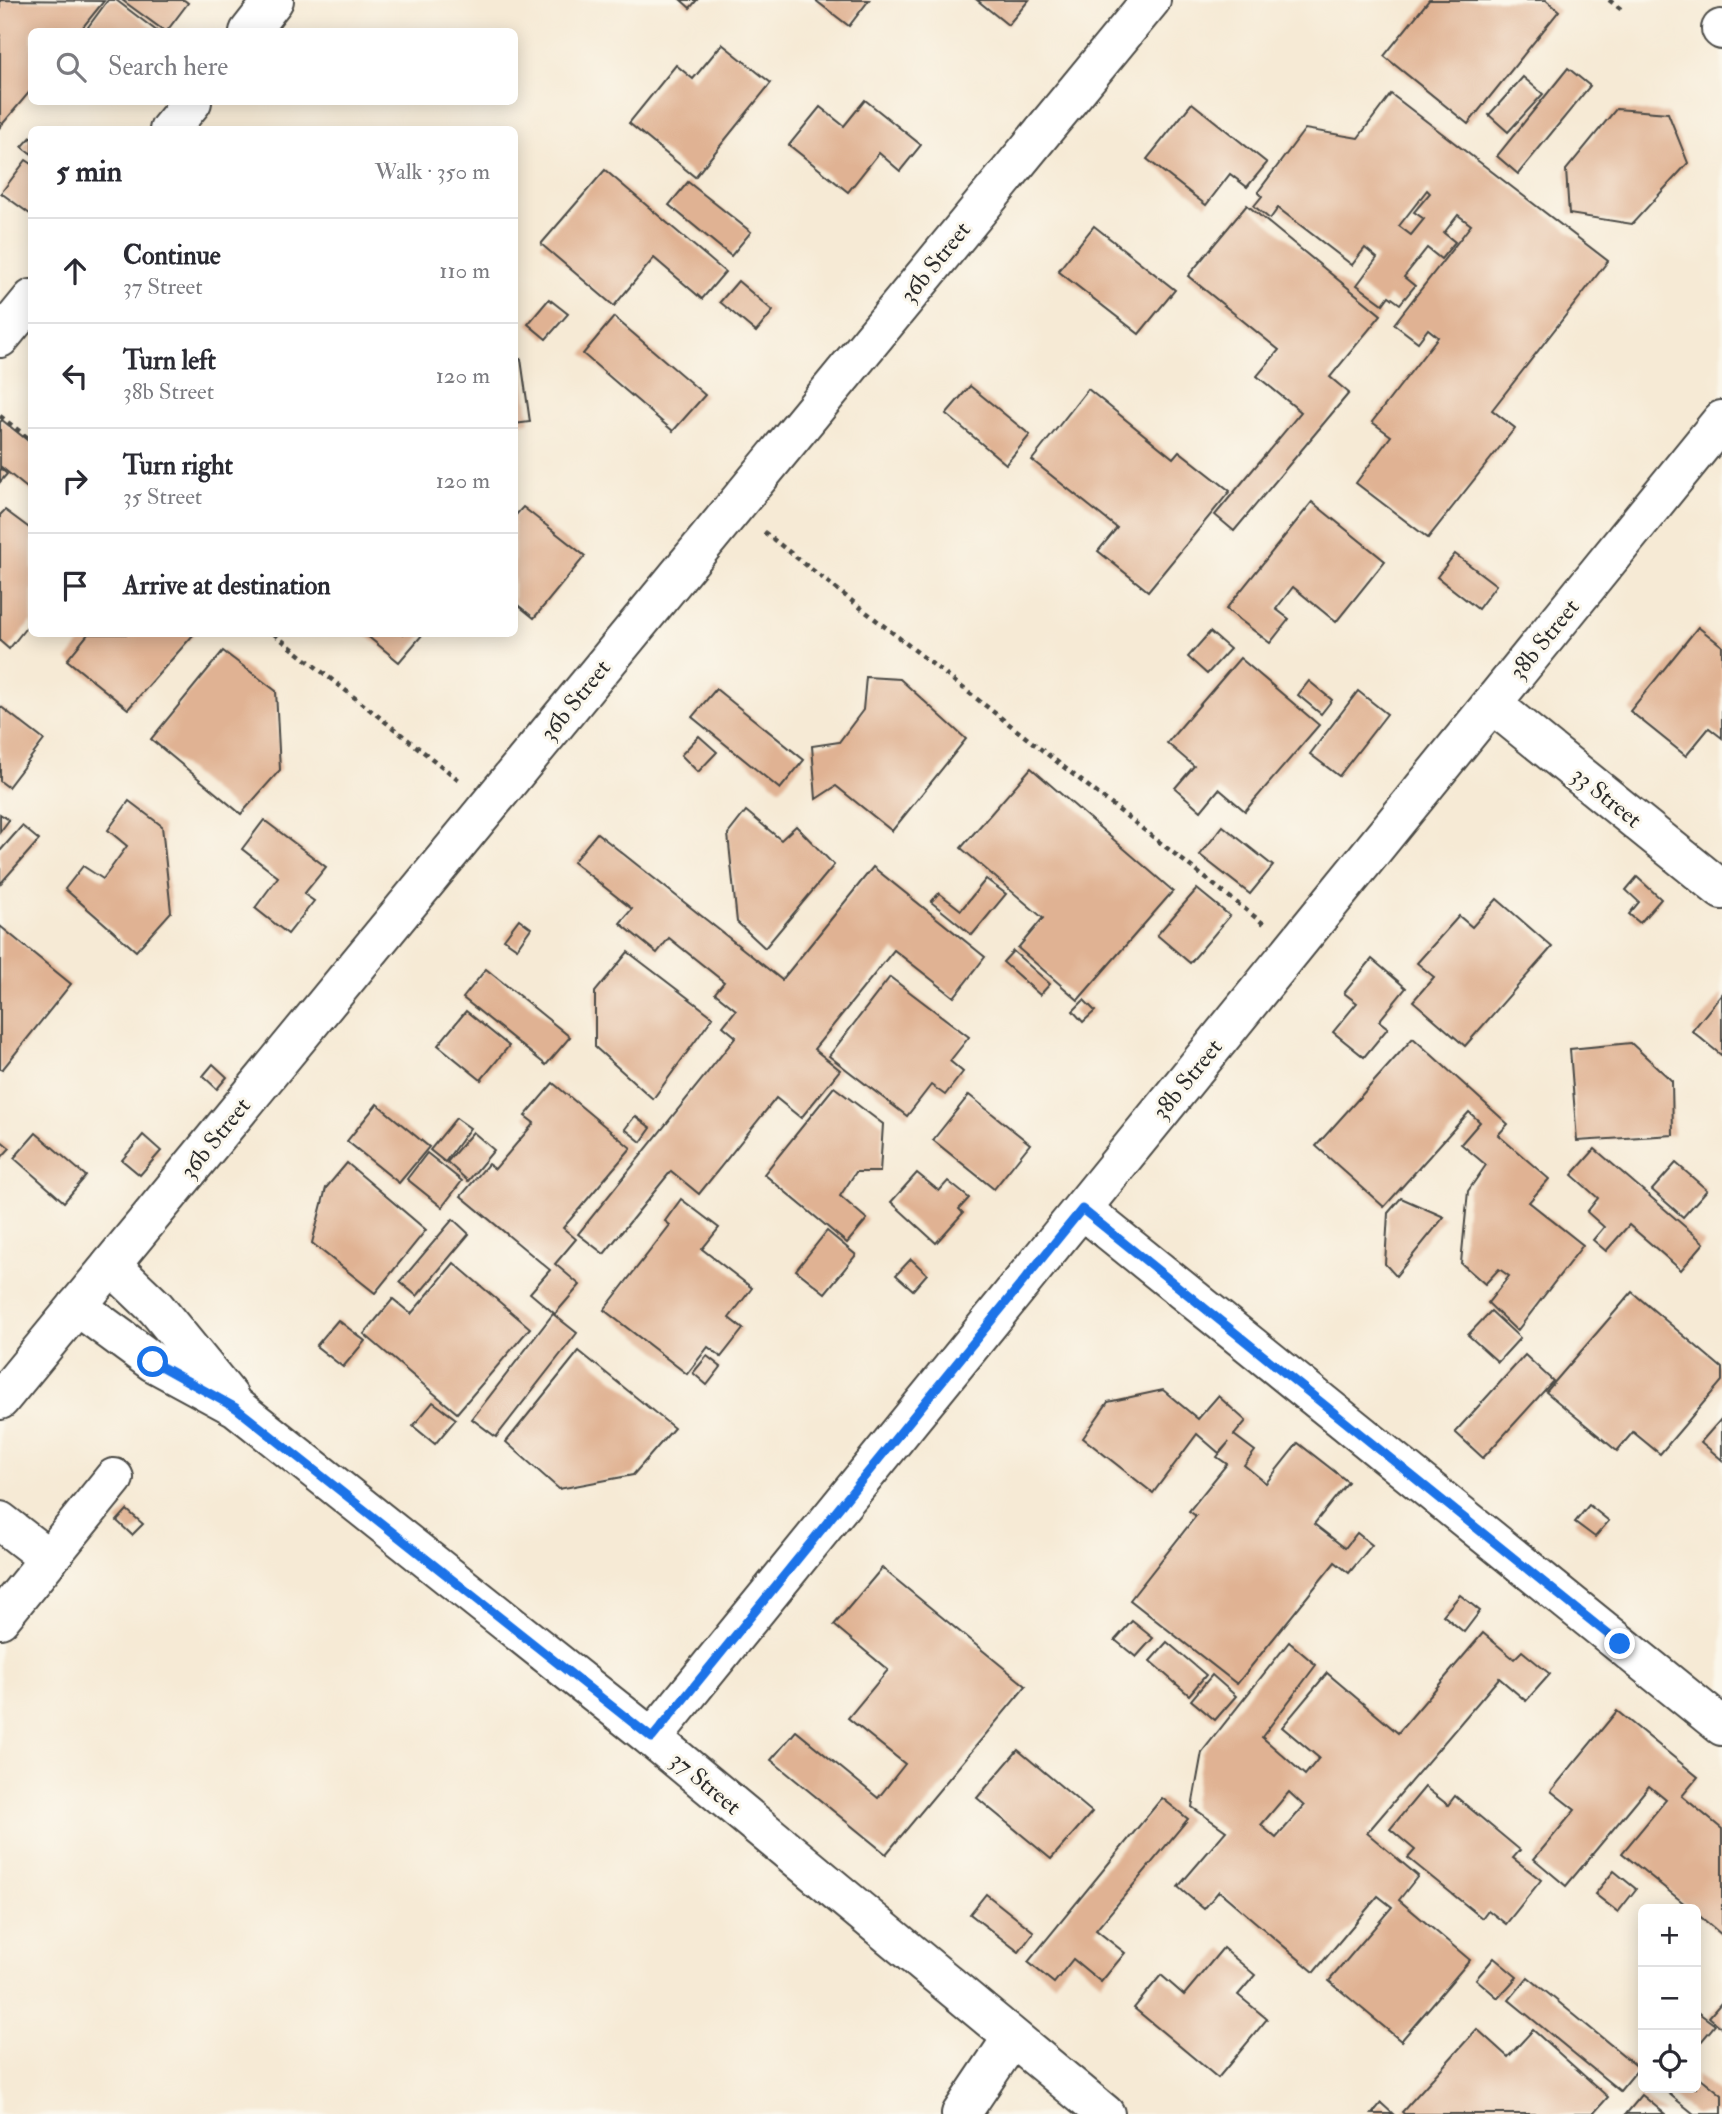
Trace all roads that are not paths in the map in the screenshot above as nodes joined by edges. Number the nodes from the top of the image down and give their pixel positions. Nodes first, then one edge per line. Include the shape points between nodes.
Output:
1 (274, 0) edge
2 (1151, 0) edge
3 (252, 28) edge
4 (190, 105) edge
5 (172, 126) edge
6 (28, 304) edge
7 (0, 338) edge
8 (1722, 420) edge
9 (1492, 704) junction
10 (1722, 890) edge
11 (1082, 1209) junction
12 (111, 1265) junction
13 (77, 1306) junction
14 (0, 1400) edge
15 (236, 1408) junction
16 (114, 1478) dead end
17 (0, 1521) edge
18 (49, 1559) junction
19 (0, 1619) edge
20 (1722, 1726) edge
21 (652, 1738) junction
22 (1012, 2038) junction
23 (961, 2114) edge
24 (1105, 2114) edge

1 - 3 street
2 - 12 street, 36b Street
4 - 5 street
6 - 7 street
8 - 9 street, 38b Street
9 - 10 street, 33 Street
9 - 11 street, 38b Street
11 - 20 street
11 - 21 street, 38b Street
12 - 13 street, 36b Street
12 - 15 street, 37 Street via 156,1308
13 - 14 street, 36b Street
13 - 15 street, 37 Street via 153,1362
15 - 21 street, 37 Street
16 - 18 street
17 - 18 street
18 - 19 street
21 - 22 street, 37 Street
22 - 23 street
22 - 24 street, 37 Street

